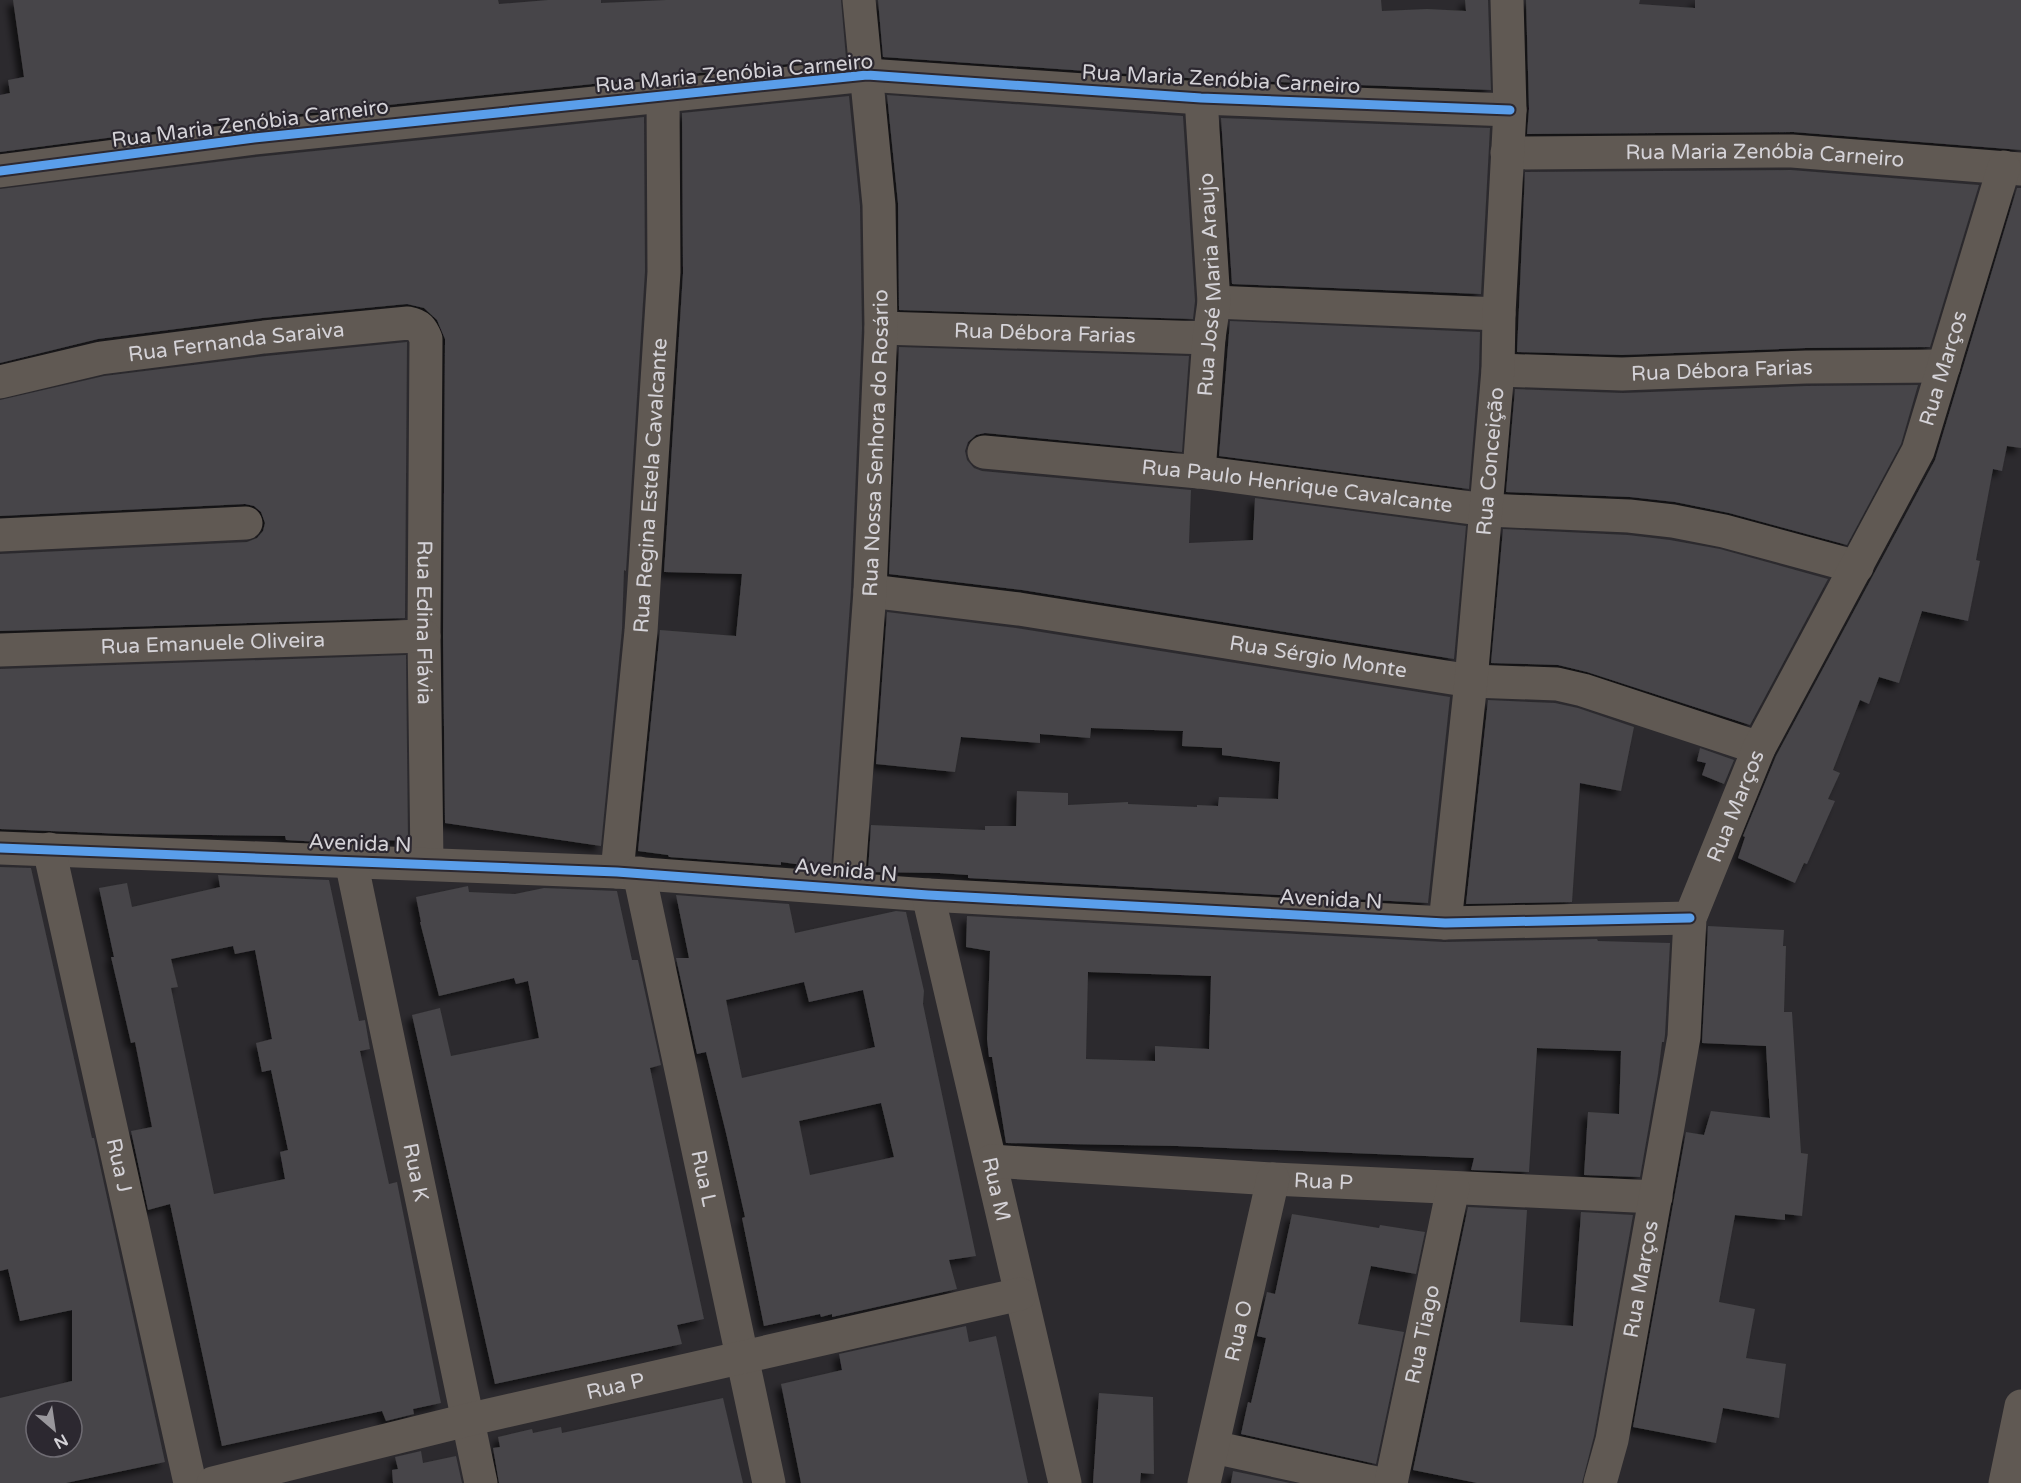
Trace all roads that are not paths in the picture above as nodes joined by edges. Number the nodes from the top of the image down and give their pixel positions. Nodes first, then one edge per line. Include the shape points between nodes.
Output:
1 (859, 0) edge
2 (1507, 0) edge
3 (867, 75) junction
4 (663, 97) junction
5 (1201, 98) junction
6 (1510, 110) junction
7 (1507, 153) junction
8 (2013, 168) edge
9 (0, 171) edge
10 (1214, 302) junction
11 (1499, 314) junction
12 (881, 328) junction
13 (1209, 338) junction
14 (1944, 366) junction
15 (1498, 370) junction
16 (426, 380) joint
17 (0, 382) edge
18 (984, 452) dead end
19 (1199, 472) junction
20 (1487, 510) junction
21 (246, 524) dead end
22 (0, 535) edge
23 (1857, 567) junction
24 (870, 591) junction
25 (424, 636) junction
26 (0, 650) edge
27 (1471, 681) junction
28 (1759, 748) junction
29 (0, 848) edge
30 (49, 849) junction
31 (351, 861) junction
32 (427, 863) junction
33 (628, 872) junction
34 (848, 888) junction
35 (928, 895) junction
36 (1690, 918) junction
37 (1444, 923) junction
38 (991, 1161) junction
39 (1273, 1179) junction
40 (1453, 1188) junction
41 (1656, 1197) junction
42 (1020, 1294) junction
43 (742, 1358) junction
44 (2021, 1406) edge
45 (467, 1420) junction
46 (1214, 1447) junction
47 (1324, 1478) edge
48 (190, 1483) edge
49 (213, 1483) edge
50 (481, 1483) edge
51 (769, 1483) edge
52 (1065, 1483) edge
53 (1204, 1483) edge
54 (1377, 1483) edge
55 (1391, 1483) edge
56 (1599, 1483) edge
57 (2005, 1483) edge

1 - 3 street, Rua Nossa Senhora do Rosário
2 - 6 street, Rua Conceição
3 - 4 street, Rua Maria Zenóbia Carneiro
3 - 5 street, Rua Maria Zenóbia Carneiro
3 - 12 street, Rua Nossa Senhora do Rosário via 879,205
4 - 9 street, Rua Maria Zenóbia Carneiro via 254,138
4 - 33 street, Rua Regina Estela Cavalcante via 664,272
5 - 6 street, Rua Maria Zenóbia Carneiro
5 - 10 street, Rua José Maria Araujo
6 - 7 street, Rua Conceição
7 - 8 street, Rua Maria Zenóbia Carneiro via 1792,151
7 - 11 street, Rua Conceição
8 - 14 street, Rua Marços
10 - 11 street
10 - 13 street, Rua José Maria Araujo
11 - 15 street, Rua Conceição
12 - 13 street, Rua Débora Farias
12 - 24 street, Rua Nossa Senhora do Rosário
13 - 19 street, Rua José Maria Araujo
14 - 15 street, Rua Débora Farias via 1622,374
14 - 23 street, Rua Marços via 1918,451
15 - 20 street, Rua Conceição
16 - 17 street, Rua Fernanda Saraiva via 426,339 422,329 408,323 101,358
16 - 25 street, Rua Edina Flávia
18 - 19 street, Rua Paulo Henrique Cavalcante
19 - 20 street, Rua Paulo Henrique Cavalcante
20 - 23 street, Rua Paulo Henrique Cavalcante via 1673,520
20 - 27 street, Rua Conceição
21 - 22 street
23 - 28 street, Rua Marços
24 - 27 street, Rua Sérgio Monte via 1019,609
24 - 34 street, Rua Nossa Senhora do Rosário
25 - 26 street, Rua Emanuele Oliveira
25 - 32 street, Rua Edina Flávia
27 - 28 street, Rua Sérgio Monte via 1557,684 1583,690
27 - 37 street, Rua Conceição
28 - 36 street, Rua Marços
29 - 30 street, Avenida N
30 - 31 street, Avenida N
30 - 48 street, Rua J
31 - 32 street, Avenida N
31 - 45 street, Rua K
32 - 33 street, Avenida N
33 - 34 street, Avenida N
33 - 43 street, Rua L
34 - 35 street, Avenida N
35 - 37 street, Avenida N
35 - 38 street, Rua M
36 - 37 street, Avenida N
36 - 41 street, Rua Marços via 1684,1036
38 - 39 street, Rua P
38 - 42 street, Rua M
39 - 40 street, Rua P
39 - 46 street, Rua O
40 - 41 street, Rua P
40 - 55 street, Rua Tiago
41 - 56 street, Rua Marços via 1612,1440
42 - 43 street, Rua P
42 - 52 street, Rua M
43 - 45 street, Rua P
43 - 51 street, Rua L
44 - 57 street
45 - 49 street, Rua P
45 - 50 street, Rua K
46 - 47 street
46 - 53 street, Rua O
47 - 54 street

